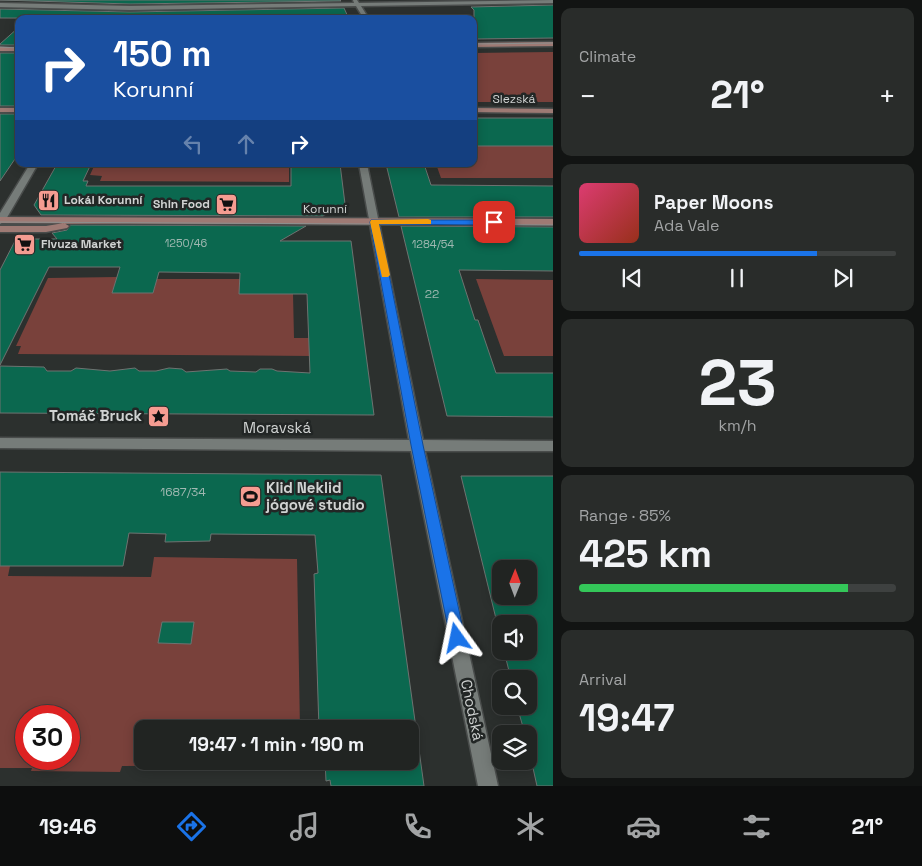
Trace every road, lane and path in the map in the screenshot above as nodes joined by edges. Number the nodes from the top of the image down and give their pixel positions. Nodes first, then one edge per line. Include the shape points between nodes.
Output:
1 (122, 0) edge
2 (553, 1) edge
3 (356, 2) edge
4 (0, 5) edge
5 (117, 10) junction
6 (364, 15) edge
7 (553, 44) edge
8 (477, 45) edge
9 (0, 49) edge
10 (15, 49) edge
11 (0, 110) edge
12 (15, 110) edge
13 (477, 110) edge
14 (553, 111) edge
15 (32, 167) edge
16 (364, 167) edge
17 (0, 220) edge
18 (96, 220) junction
19 (374, 222) junction
20 (553, 222) edge
21 (0, 229) edge
22 (0, 442) edge
23 (417, 445) junction
24 (553, 446) edge
25 (488, 786) edge

1 - 5 street
2 - 3 street
3 - 5 street
3 - 6 street
4 - 5 street
7 - 8 street
9 - 10 street
11 - 12 street
13 - 14 street, Slezská
15 - 17 street
16 - 19 street, Chodská
17 - 18 street, Korunní
18 - 19 street, Korunní
18 - 21 street, Korunní via 46,230
19 - 20 street, Korunní
19 - 23 street, Chodská
22 - 23 street, Moravská
23 - 24 street, Moravská
23 - 25 street, Chodská

